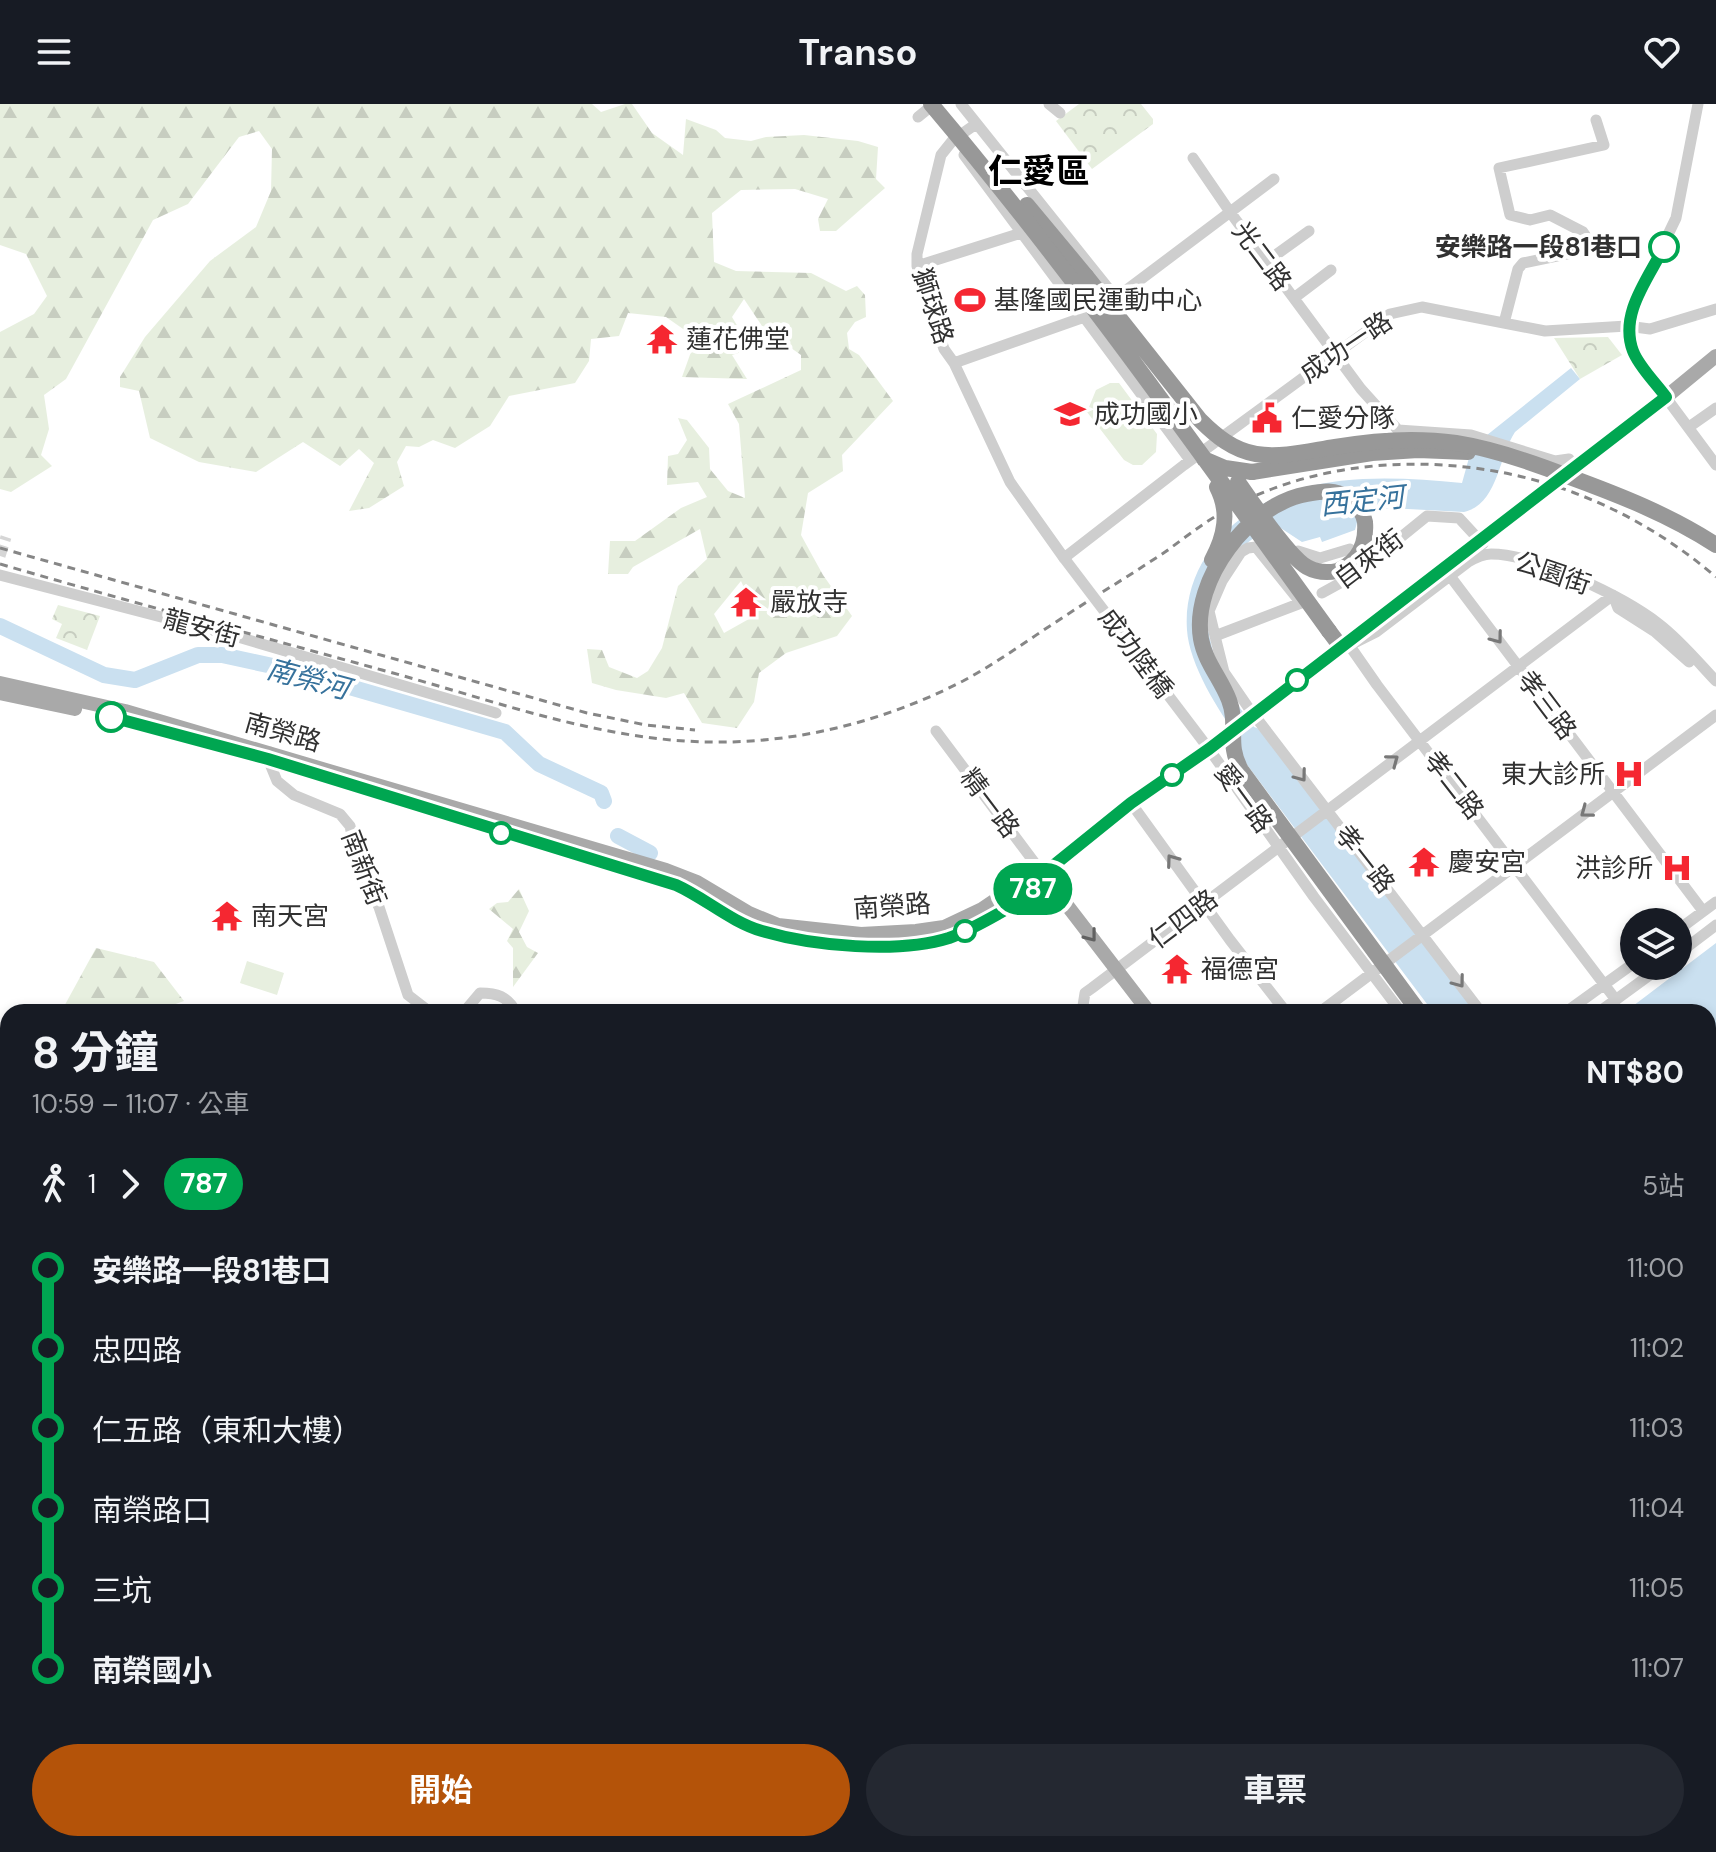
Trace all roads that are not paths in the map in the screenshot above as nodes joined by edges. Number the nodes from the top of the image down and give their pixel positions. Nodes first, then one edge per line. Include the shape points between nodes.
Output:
1 (961, 104) edge
2 (1049, 104) edge
3 (1698, 104) edge
4 (935, 105) edge
5 (1060, 113) dead end
6 (918, 117) dead end
7 (1596, 120) dead end
8 (976, 124) junction
9 (953, 140) junction
10 (1193, 158) dead end
11 (1274, 179) dead end
12 (1027, 205) junction
13 (1230, 212) junction
14 (1309, 231) dead end
15 (1021, 233) junction
16 (1054, 258) junction
17 (1266, 262) junction
18 (917, 266) junction
19 (1331, 270) dead end
20 (1294, 298) junction
21 (1112, 302) junction
22 (1716, 309) edge
23 (1085, 319) junction
24 (1504, 323) junction
25 (1628, 328) junction
26 (1334, 352) junction
27 (1716, 356) edge
28 (954, 363) junction
29 (1666, 397) junction
30 (1716, 408) edge
31 (1689, 427) junction
32 (1220, 439) junction
33 (1514, 452) junction
34 (1189, 457) junction
35 (1569, 459) dead end
36 (1716, 465) edge
37 (1219, 466) junction
38 (1010, 482) joint
39 (1262, 515) edge
40 (1262, 515) edge
41 (1262, 515) edge
42 (1262, 515) edge
43 (1716, 545) edge
44 (1350, 549) dead end
45 (1298, 551) dead end
46 (1491, 554) junction
47 (1064, 558) junction
48 (0, 575) edge
49 (1450, 576) junction
50 (1322, 593) dead end
51 (1613, 595) junction
52 (1333, 628) junction
53 (1215, 636) junction
54 (1346, 645) junction
55 (1518, 666) junction
56 (1716, 681) edge
57 (0, 683) edge
58 (1716, 692) edge
59 (0, 693) edge
60 (1251, 712) junction
61 (496, 713) dead end
62 (1716, 715) edge
63 (936, 731) dead end
64 (1417, 742) junction
65 (1209, 749) junction
66 (269, 756) junction
67 (1613, 792) junction
68 (1131, 803) junction
69 (1327, 810) junction
70 (1296, 834) junction
71 (1279, 846) junction
72 (1513, 867) junction
73 (1043, 874) junction
74 (1716, 902) edge
75 (1204, 903) junction
76 (1703, 911) junction
77 (1692, 919) edge
78 (1716, 925) edge
79 (1423, 936) junction
80 (1692, 943) edge
81 (1390, 960) junction
82 (1117, 969) junction
83 (1620, 973) edge
84 (1372, 974) junction
85 (1643, 980) edge
86 (1603, 985) junction
87 (1614, 1001) junction
88 (420, 1004) edge
89 (471, 1004) edge
90 (512, 1004) edge
91 (1083, 1004) edge
92 (1143, 1004) edge
93 (1280, 1004) edge
94 (1331, 1004) edge
95 (1395, 1004) edge
96 (1406, 1004) edge
97 (1413, 1004) edge
98 (1422, 1004) edge
99 (1475, 1004) edge
100 (1577, 1004) edge
101 (1610, 1004) edge

1 - 8 street
2 - 5 street
3 - 25 street via 1676,218
4 - 6 street
4 - 9 street
4 - 12 highway
4 - 16 highway, bridge
7 - 24 street via 1604,145 1499,168 1510,215 1530,220 1550,215 1587,238 1581,251 1523,263
8 - 9 street
8 - 21 street via 1108,288
9 - 15 street
9 - 18 street, 獅球路 via 941,155
10 - 13 street, 光二路
11 - 13 street, 獅球路
12 - 33 highway, bridge via 1200,420 1239,449 1279,455 1415,440
12 - 37 highway, bridge
13 - 17 street, 光二路
13 - 21 street, 獅球路
14 - 17 street
15 - 18 street
15 - 23 street
16 - 33 highway, bridge via 1173,429 1213,464 1252,472 1418,450
16 - 34 highway, bridge
17 - 20 street, 光二路
18 - 28 street, 獅球路 via 944,349
19 - 20 street
20 - 26 street, 光二路
21 - 23 street, 獅球路
21 - 32 street
22 - 25 street, 成功一路 via 1650,329
23 - 28 street, 獅球路
23 - 34 street
24 - 25 street, 成功一路 via 1545,331
24 - 26 street, 成功一路 via 1408,308 1390,314
25 - 29 street via 1633,353
26 - 32 street, 成功一路
26 - 33 street, 光二路 via 1398,430 1471,435
27 - 29 main road, 南榮路
28 - 38 street, 獅球路
29 - 31 street
29 - 54 main road, 南榮路, bridge
30 - 31 street
31 - 36 street
32 - 34 street, 成功一路
33 - 35 street, 光二路
33 - 43 highway, bridge via 1641,505
34 - 47 street
34 - 52 highway, bridge
34 - 96 highway, bridge via 1223,503 1222,539 1197,590 1192,619 1197,656 1226,715 1228,756
37 - 42 highway, bridge
37 - 52 highway, bridge
38 - 47 street, 成功陸橋
39 - 97 highway, bridge via 1215,572 1204,600 1200,635 1229,700 1232,746 1241,770
40 - 41 highway, bridge via 1298,495 1332,491 1353,501 1364,516 1364,543 1354,560 1336,571 1315,570 1301,563
44 - 45 street via 1320,558
46 - 49 street, 公園街 via 1475,558
46 - 50 street, 自來街 via 1464,520 1427,516 1353,576
46 - 51 street, 公園街 via 1551,569
47 - 65 street, 成功陸橋, bridge
48 - 61 street, 龍安街 via 238,637
49 - 54 street, 公園街 via 1376,632
49 -> 55 street, 孝三路
51 - 55 street, 仁四路
51 - 56 street via 1659,624
51 - 58 street via 1618,608 1654,631
52 - 54 highway
53 - 53 street via 1301,603 1256,547 1241,552 1222,581 1210,618
53 - 60 street via 1224,672
54 - 60 main road, 南榮路
54 - 64 street, 孝二路
55 - 64 street, 仁四路
55 - 67 street, 孝三路
57 - 66 main road, 南榮路 via 125,711
59 - 66 main road, 南榮路
60 - 65 main road, 南榮路
60 -> 69 street, 孝一路
62 - 67 street
63 - 73 street, 精一路
69 -> 64 street, 仁四路
64 - 72 street, 孝二路
65 - 68 main road, 南榮路
65 - 70 street, 愛一路 via 1239,759
65 - 71 street, 愛一路
66 - 73 main road, 南榮路 via 666,870 778,925 861,934 935,928 972,914
66 - 88 street, 南新街 via 277,781 294,795 340,814 350,826 359,867 379,907 408,995
67 -> 72 street
67 - 76 street, 孝三路
68 - 73 main road, 南榮路
75 -> 68 street
69 - 70 street, 仁四路
69 - 79 street, 孝一路
70 - 71 street, 仁四路
70 - 81 street, 愛一路
71 - 75 street, 仁四路
71 - 84 street, 愛一路
72 - 79 street
72 - 86 street, 孝二路
73 -> 82 main road
74 - 76 street
75 - 82 street, 仁四路
75 - 93 street
76 - 77 street
78 - 80 street
79 - 81 street
79 -> 99 street, 孝一路
81 - 84 street
81 - 98 street, 愛一路
82 - 91 street, 仁四路 via 1085,993
82 - 92 main road
83 - 86 street
84 - 94 street
84 - 95 street, 愛一路
85 - 87 street
86 - 87 street, 孝二路
86 - 100 street
87 - 101 street
89 - 90 street via 480,993 498,993

